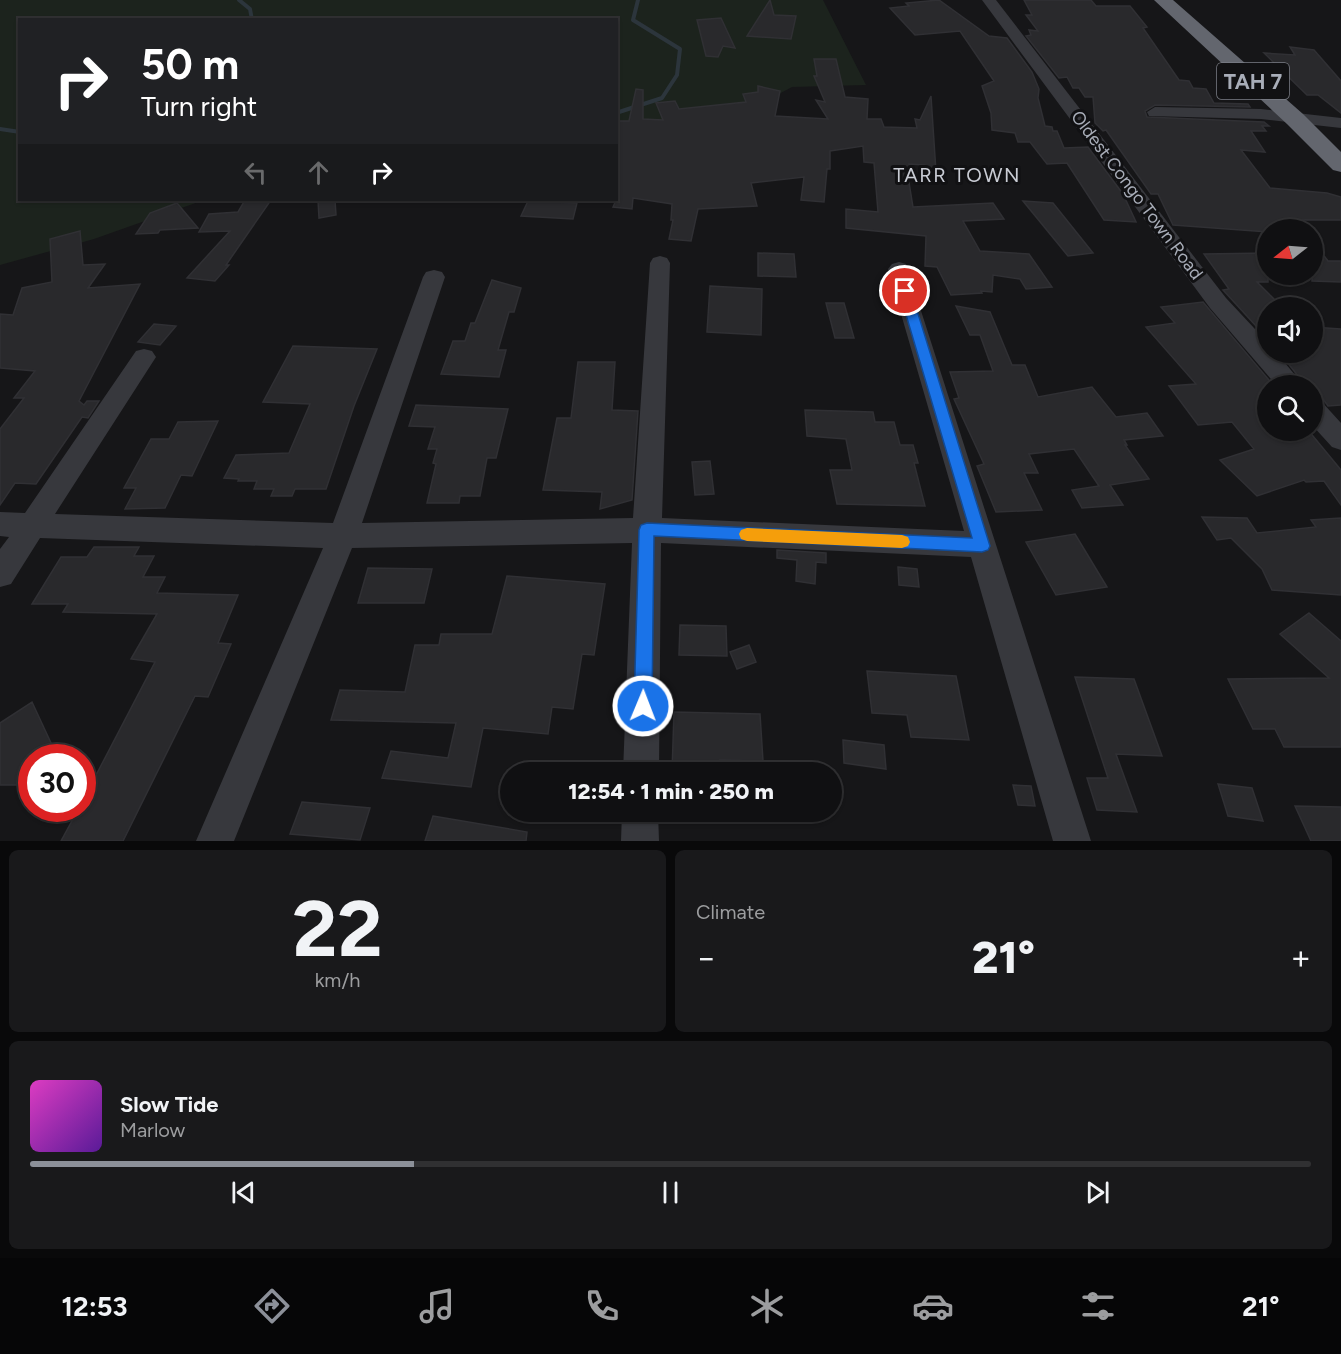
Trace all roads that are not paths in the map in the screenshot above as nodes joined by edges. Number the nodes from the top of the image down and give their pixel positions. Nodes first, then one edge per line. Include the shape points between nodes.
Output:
1 (989, 0) edge
2 (1163, 0) edge
3 (1155, 112) dead end
4 (1295, 119) junction
5 (1341, 123) edge
6 (1341, 165) edge
7 (660, 263) dead end
8 (899, 270) dead end
9 (434, 277) dead end
10 (144, 357) dead end
11 (1282, 375) edge
12 (1323, 420) edge
13 (1341, 440) edge
14 (0, 524) edge
15 (34, 525) junction
16 (647, 530) junction
17 (344, 536) junction
18 (982, 546) junction
19 (0, 574) edge
20 (641, 762) edge
21 (640, 822) edge
22 (215, 841) edge
23 (640, 841) edge
24 (1072, 841) edge

1 - 11 street, Oldest Congo Town Road via 1218,303
2 - 4 highway, TAH 7
3 - 4 street via 1261,114
4 - 5 street
4 - 6 highway, TAH 7
7 - 16 street
8 - 18 street
9 - 17 street
10 - 15 street
12 - 13 street
14 - 15 street
15 - 17 street
15 - 19 street
16 - 17 street
16 - 18 street
16 - 20 street
17 - 22 street
18 - 24 street
21 - 23 street

